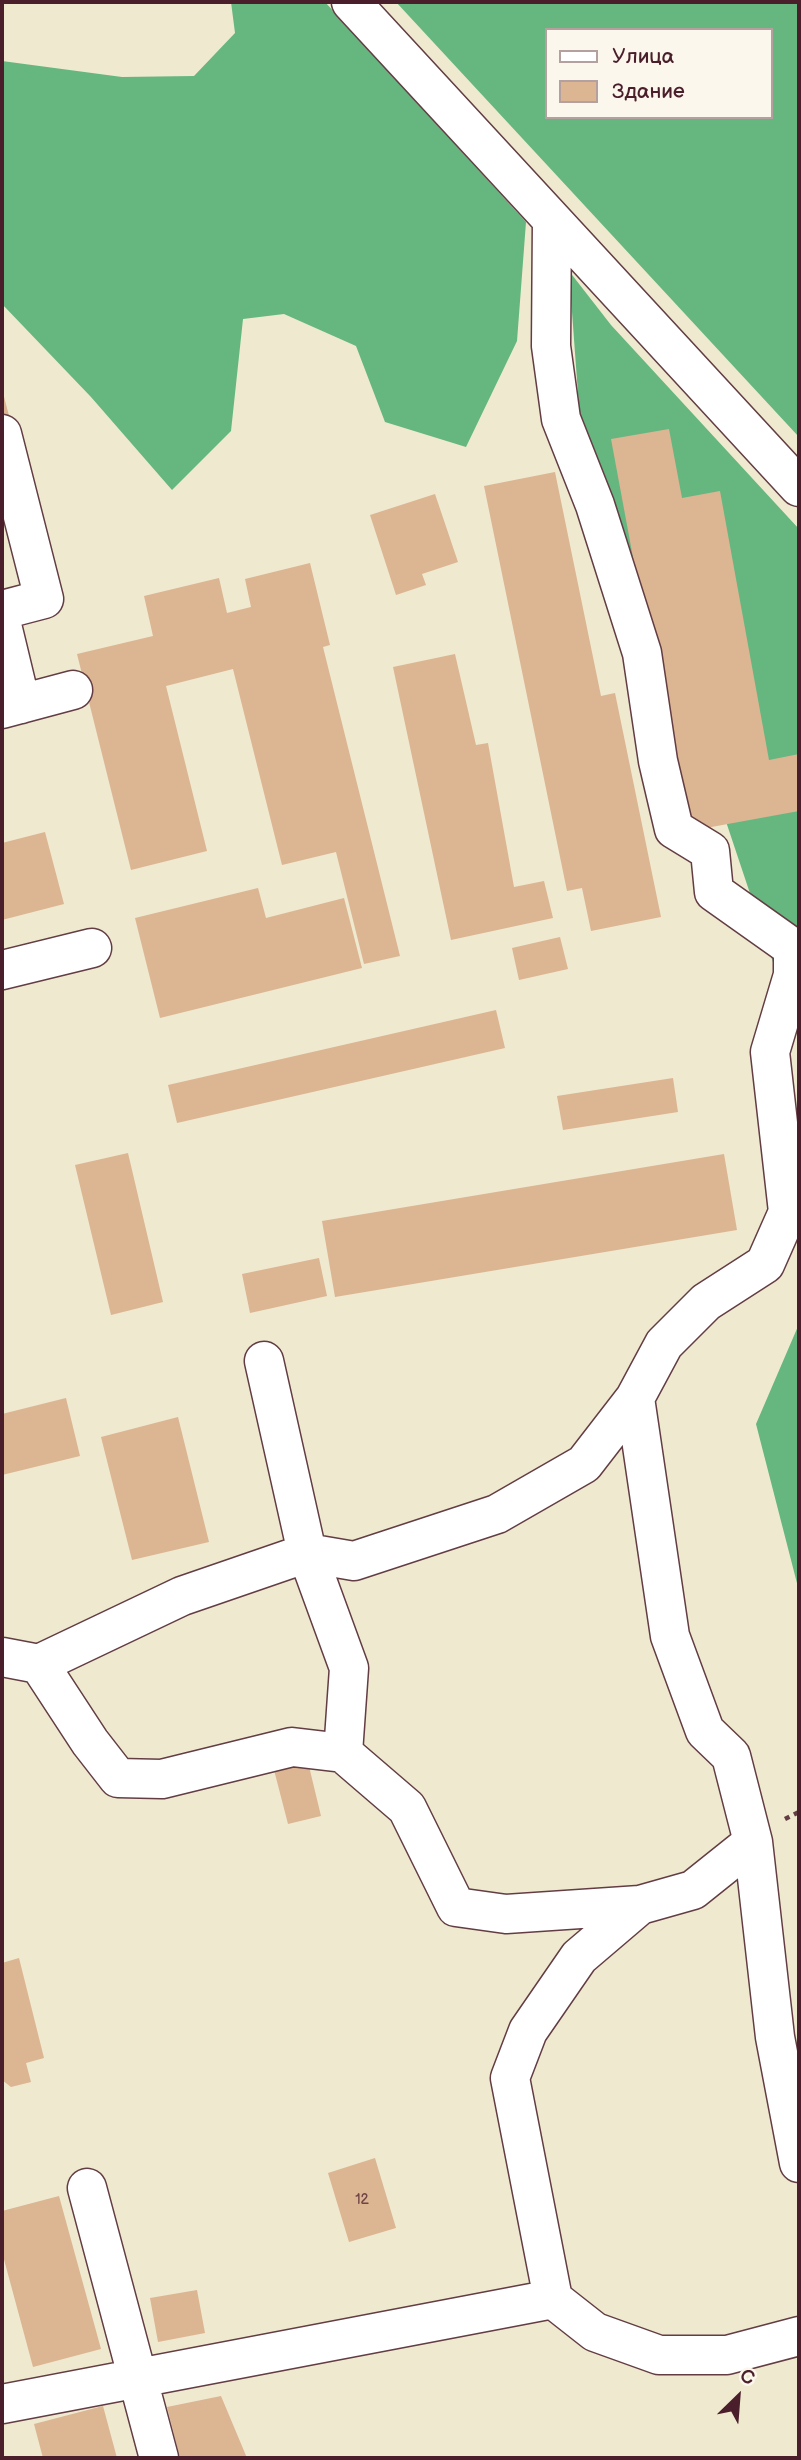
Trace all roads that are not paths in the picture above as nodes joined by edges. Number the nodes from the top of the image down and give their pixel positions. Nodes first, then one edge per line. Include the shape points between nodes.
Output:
1 (351, 2) edge
2 (552, 220) junction
3 (2, 434) edge
4 (799, 488) edge
5 (2, 610) edge
6 (2, 625) edge
7 (73, 690) dead end
8 (12, 706) edge
9 (92, 948) dead end
10 (2, 970) edge
11 (264, 1361) dead end
12 (635, 1398) junction
13 (307, 1553) junction
14 (2, 1657) edge
15 (39, 1664) junction
16 (343, 1753) junction
17 (753, 1842) junction
18 (640, 1905) junction
19 (799, 2163) edge
20 (87, 2188) dead end
21 (553, 2298) junction
22 (799, 2336) edge
23 (139, 2378) junction
24 (2, 2404) edge
25 (159, 2458) edge

1 - 2 street
2 - 4 street
2 - 12 street via 551,346 561,419 595,505 642,653 658,761 674,829 710,851 714,892 793,948 793,975 770,1052 788,1212 765,1264 706,1302 664,1344
3 - 5 street via 44,599
6 - 8 street
7 - 8 street
9 - 10 street
11 - 13 street
12 - 13 street via 584,1464 497,1514 354,1561
12 - 17 street via 670,1636 705,1731 732,1756
13 - 15 street via 183,1596
13 - 16 street via 349,1668
14 - 15 street
15 - 16 street via 118,1778 162,1779 292,1747
16 - 18 street via 407,1808 456,1907 506,1914
17 - 18 street via 693,1890
17 - 19 street via 775,2037
18 - 21 street via 579,1957 528,2031 510,2078
20 - 23 street
21 - 22 street via 595,2332 659,2355 727,2355
21 - 23 street
23 - 24 street
23 - 25 street

